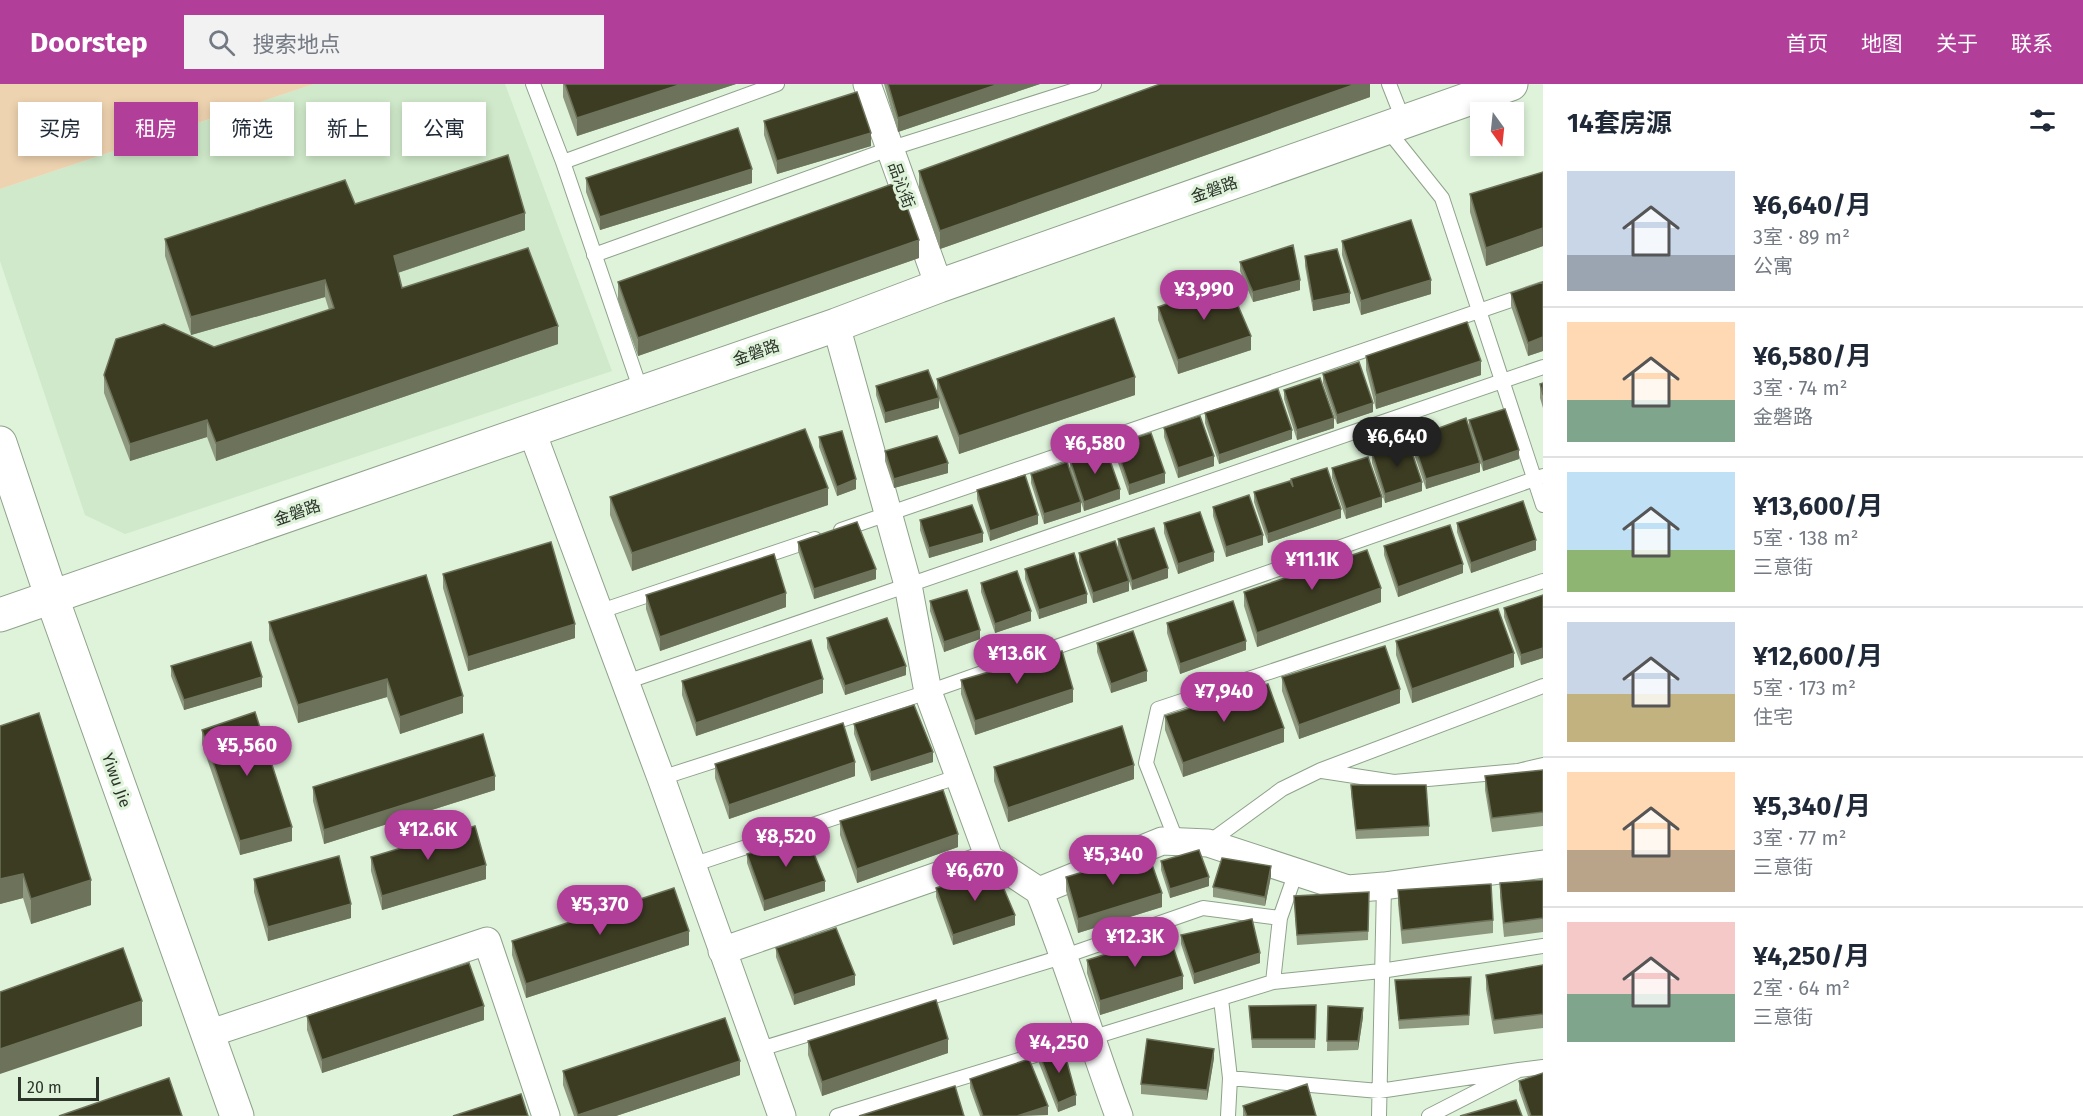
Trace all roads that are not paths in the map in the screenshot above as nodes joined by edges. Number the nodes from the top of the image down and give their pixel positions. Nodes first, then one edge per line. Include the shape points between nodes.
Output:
1 (533, 84) edge
2 (777, 84) edge
3 (867, 84) edge
4 (1094, 84) edge
5 (1389, 84) edge
6 (1511, 84) edge
7 (1395, 125) junction
8 (889, 149) junction
9 (563, 162) junction
10 (594, 255) junction
11 (939, 286) junction
12 (1543, 289) edge
13 (1478, 311) junction
14 (836, 325) junction
15 (1543, 367) edge
16 (1501, 381) junction
17 (641, 391) junction
18 (531, 429) junction
19 (0, 443) edge
20 (1539, 478) edge
21 (1543, 505) edge
22 (888, 514) junction
23 (1543, 581) edge
24 (908, 585) junction
25 (52, 598) junction
26 (598, 612) junction
27 (0, 615) edge
28 (626, 682) junction
29 (1543, 686) edge
30 (928, 692) junction
31 (1543, 765) edge
32 (1321, 771) junction
33 (957, 777) junction
34 (661, 778) junction
35 (1177, 842) junction
36 (1208, 843) junction
37 (989, 858) junction
38 (1543, 864) edge
39 (692, 865) junction
40 (1296, 872) junction
41 (1384, 886) junction
42 (1039, 891) junction
43 (1280, 918) junction
44 (1543, 946) edge
45 (722, 951) junction
46 (1065, 956) junction
47 (1381, 971) junction
48 (1273, 982) junction
49 (1221, 999) junction
50 (208, 1034) junction
51 (1089, 1037) junction
52 (757, 1050) junction
53 (1543, 1067) edge
54 (1519, 1070) junction
55 (1230, 1078) junction
56 (1379, 1091) junction
57 (237, 1116) edge
58 (546, 1116) edge
59 (782, 1116) edge
60 (837, 1116) edge
61 (1119, 1116) edge
62 (1228, 1116) edge
63 (1379, 1116) edge
64 (1429, 1116) edge

1 - 9 lane
2 - 9 lane
3 - 8 street, 品沁街
4 - 8 lane
5 - 7 lane
6 - 7 street, 金磐路
7 - 11 street, 金磐路
7 - 13 lane via 1442,198
8 - 10 lane
8 - 11 street, 品沁街
9 - 10 lane
10 - 17 lane
11 - 14 street, 金磐路
12 - 13 lane
13 - 16 lane
13 - 22 lane
14 - 17 street, 金磐路
14 - 22 street
15 - 16 lane
16 - 20 lane
16 - 24 lane
17 - 18 street, 金磐路
18 - 25 street, 金磐路
18 - 26 street
19 - 25 street, Yiwu Jie
20 - 21 lane
20 - 30 lane
22 - 24 street
22 - 26 lane
23 - 35 lane via 1158,710 1146,763
24 - 28 lane
24 - 30 street
25 - 27 street, 金磐路
25 - 50 street, Yiwu Jie
26 - 28 street
28 - 34 street
29 - 32 lane
30 - 33 street
30 - 34 lane
31 - 32 lane via 1518,771 1394,782
32 - 36 lane via 1282,789
33 - 37 street
33 - 39 lane
34 - 39 street
35 - 36 street
35 - 42 street via 1162,841
36 - 40 street
37 - 42 street
37 - 45 street
38 - 41 street
39 - 45 street
40 - 41 street via 1348,889
40 - 43 lane
41 - 47 lane
42 - 46 street
43 - 46 lane via 1203,908
43 - 48 lane
44 - 47 lane
45 - 52 street
46 - 51 street
46 - 52 lane
47 - 48 lane
47 - 56 lane
48 - 49 lane
49 - 51 lane
49 - 55 lane
50 - 57 street, Yiwu Jie
50 - 58 street via 487,941
51 - 60 lane
51 - 61 street
52 - 59 street
53 - 54 lane
54 - 56 lane
54 - 64 lane
55 - 56 lane
55 - 62 lane
56 - 63 lane

